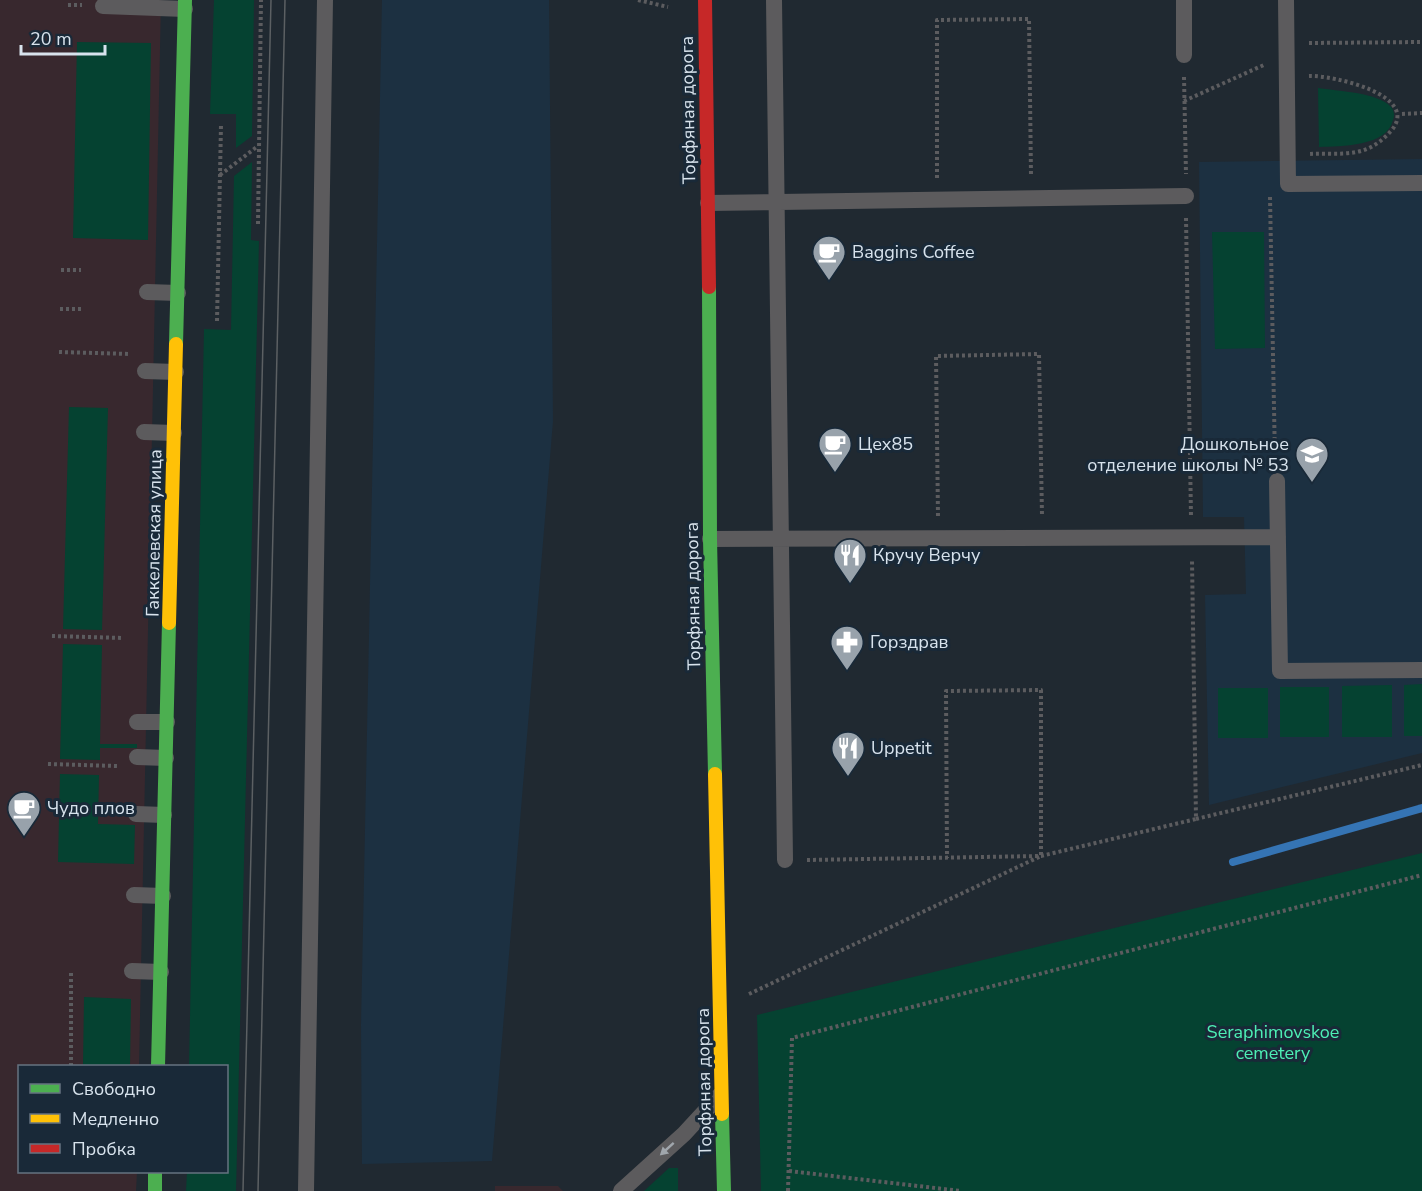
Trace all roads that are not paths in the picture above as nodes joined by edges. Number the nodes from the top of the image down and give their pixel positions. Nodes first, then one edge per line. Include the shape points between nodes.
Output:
1 (325, 0) edge
2 (705, 0) edge
3 (774, 0) edge
4 (1184, 0) edge
5 (1286, 0) edge
6 (185, 4) edge
7 (103, 6) dead end
8 (1184, 55) road end
9 (1422, 183) edge
10 (1186, 196) road end
11 (777, 202) junction
12 (708, 203) junction
13 (147, 292) dead end
14 (178, 293) junction
15 (145, 371) dead end
16 (176, 372) junction
17 (144, 432) dead end
18 (174, 433) junction
19 (1277, 481) road end
20 (1278, 537) junction
21 (710, 539) junction
22 (782, 539) junction
23 (1422, 670) edge
24 (137, 722) dead end
25 (167, 722) junction
26 (137, 757) dead end
27 (166, 758) junction
28 (136, 814) dead end
29 (164, 815) junction
30 (785, 860) road end
31 (134, 895) dead end
32 (163, 896) junction
33 (132, 971) dead end
34 (161, 972) junction
35 (158, 1065) edge
36 (722, 1092) junction
37 (155, 1173) edge
38 (155, 1191) edge
39 (306, 1191) edge
40 (621, 1191) edge
41 (724, 1191) edge

1 - 39 lane
2 - 12 main road, Торфяная дорога
3 - 11 lane
4 - 8 lane
5 - 9 lane via 1288,184
6 - 7 lane
6 - 14 main road, Гаккелевская улица
10 - 11 lane
11 - 12 lane
11 - 22 lane
12 - 21 main road, Торфяная дорога
13 - 14 lane
14 - 16 main road, Гаккелевская улица
15 - 16 lane
16 - 18 main road, Гаккелевская улица
17 - 18 lane
18 - 25 main road, Гаккелевская улица
19 - 20 lane
20 - 22 lane
20 - 23 lane via 1280,671
21 - 22 lane
21 - 36 main road, Торфяная дорога
22 - 30 lane
24 - 25 lane
25 - 27 main road, Гаккелевская улица
26 - 27 lane
27 - 29 main road, Гаккелевская улица
28 - 29 lane
29 - 32 main road, Гаккелевская улица
31 - 32 lane
32 - 34 main road, Гаккелевская улица
33 - 34 lane
34 - 35 main road, Гаккелевская улица
36 -> 40 lane via 684,1134
36 - 41 main road, Торфяная дорога
37 - 38 main road

